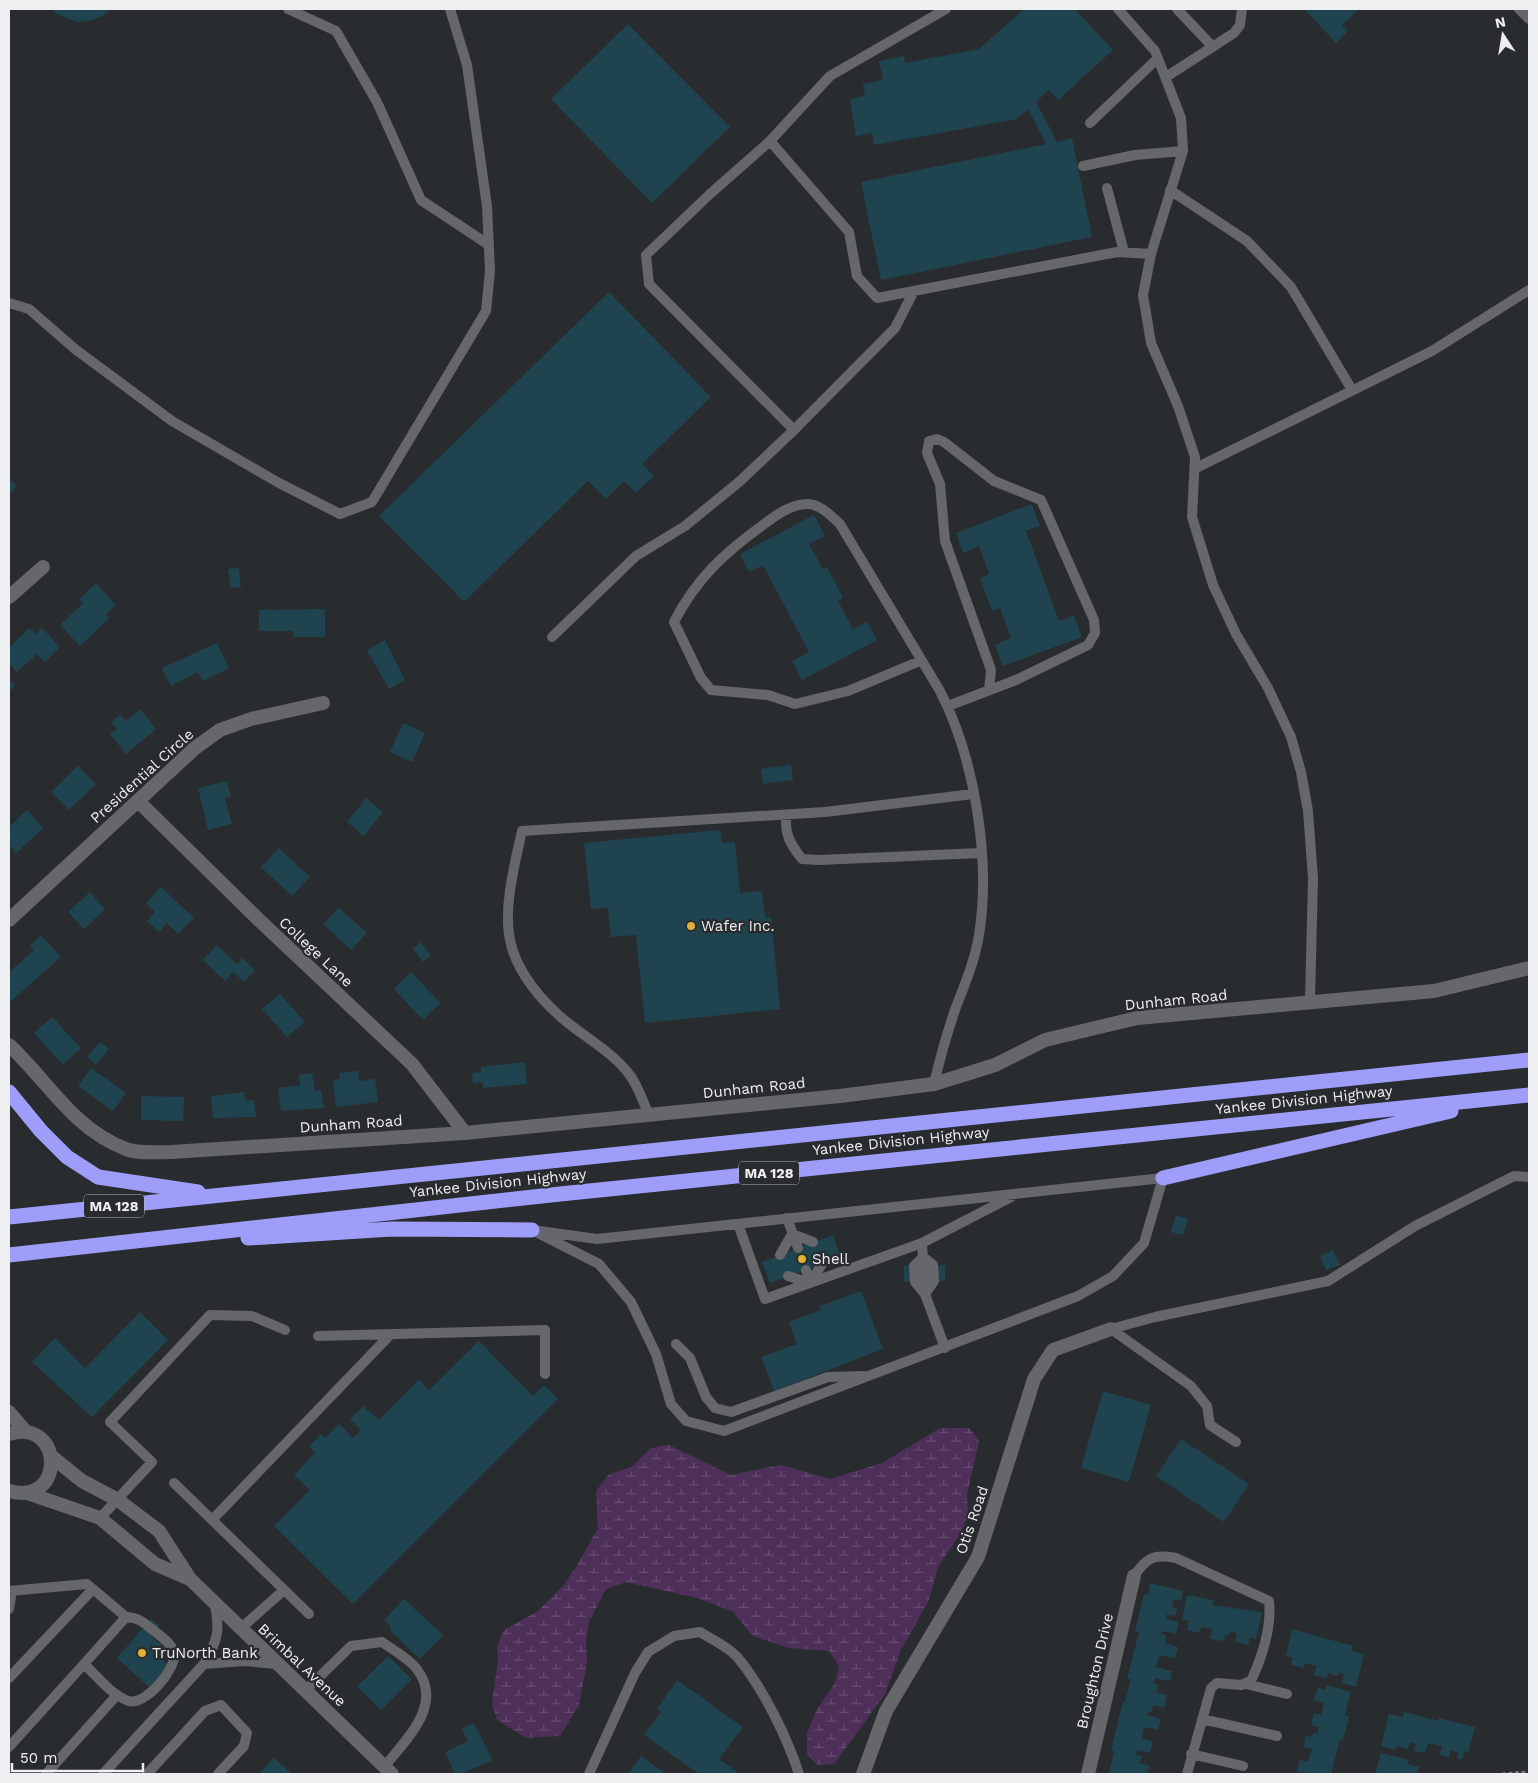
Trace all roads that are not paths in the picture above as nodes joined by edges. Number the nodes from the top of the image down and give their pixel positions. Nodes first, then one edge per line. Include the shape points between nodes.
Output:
1 (288, 9) edge
2 (450, 9) edge
3 (946, 9) edge
4 (1118, 9) edge
5 (1177, 9) edge
6 (1242, 9) edge
7 (1519, 9) edge
8 (1529, 19) edge
9 (1213, 47) junction
10 (1158, 58) junction
11 (1166, 77) junction
12 (1090, 123) dead end
13 (770, 141) junction
14 (1183, 150) junction
15 (1083, 166) dead end
16 (1107, 188) dead end
17 (1170, 190) junction
18 (489, 245) junction
19 (1124, 252) junction
20 (1152, 254) junction
21 (1529, 290) edge
22 (914, 291) junction
23 (9, 303) edge
24 (1352, 390) junction
25 (794, 430) junction
26 (1196, 468) junction
27 (43, 567) dead end
28 (9, 597) edge
29 (552, 637) dead end
30 (920, 661) junction
31 (989, 690) junction
32 (323, 703) dead end
33 (948, 706) junction
34 (973, 794) junction
35 (138, 801) junction
36 (787, 815) junction
37 (981, 853) junction
38 (9, 920) edge
39 (1529, 968) edge
40 (1310, 1001) junction
41 (9, 1045) edge
42 (1529, 1060) edge
43 (934, 1084) junction
44 (9, 1092) edge
45 (1529, 1095) edge
46 (1514, 1096) junction
47 (649, 1115) junction
48 (465, 1133) junction
49 (1529, 1177) edge
50 (1163, 1178) junction
51 (1016, 1194) junction
52 (219, 1195) junction
53 (9, 1217) edge
54 (786, 1218) junction
55 (738, 1224) junction
56 (532, 1230) junction
57 (792, 1234) junction
58 (813, 1242) dead end
59 (922, 1243) junction
60 (798, 1248) dead end
61 (59, 1249) junction
62 (9, 1255) edge
63 (780, 1255) dead end
64 (923, 1257) junction
65 (822, 1264) dead end
66 (806, 1270) dead end
67 (788, 1276) dead end
68 (810, 1283) junction
69 (925, 1294) junction
70 (1111, 1329) junction
71 (285, 1330) dead end
72 (390, 1334) junction
73 (318, 1336) dead end
74 (676, 1344) dead end
75 (945, 1348) junction
76 (545, 1374) dead end
77 (870, 1376) junction
78 (9, 1412) edge
79 (26, 1432) junction
80 (9, 1434) edge
81 (1236, 1442) dead end
82 (51, 1456) junction
83 (174, 1483) dead end
84 (9, 1492) edge
85 (27, 1493) junction
86 (118, 1500) junction
87 (100, 1518) junction
88 (212, 1520) junction
89 (1134, 1576) joint
90 (190, 1579) junction
91 (93, 1589) junction
92 (284, 1590) junction
93 (10, 1591) edge
94 (215, 1604) junction
95 (9, 1609) edge
96 (309, 1614) dead end
97 (126, 1617) junction
98 (240, 1629) junction
99 (84, 1664) junction
100 (204, 1664) junction
101 (276, 1664) junction
102 (9, 1678) edge
103 (1246, 1684) junction
104 (305, 1691) junction
105 (1287, 1694) dead end
106 (118, 1695) junction
107 (1202, 1718) junction
108 (1277, 1736) dead end
109 (9, 1747) edge
110 (1191, 1754) junction
111 (1243, 1766) dead end
112 (389, 1770) edge
113 (46, 1774) edge
114 (103, 1774) edge
115 (146, 1774) edge
116 (218, 1774) edge
117 (589, 1774) edge
118 (799, 1774) edge
119 (863, 1774) edge
120 (1088, 1774) edge
121 (1187, 1774) edge

1 - 18 lane via 336,31 377,102 421,200
2 - 18 lane via 467,65 487,206
3 - 13 lane via 830,76
4 - 10 lane
5 - 9 lane
6 - 9 lane via 1240,25 1234,33
7 - 8 lane
9 - 11 lane
10 - 11 lane
10 - 12 lane
11 - 14 lane via 1181,118
13 - 22 lane via 849,232 857,276 877,298
13 - 25 lane via 646,255 650,284
14 - 15 lane via 1135,155
14 - 17 lane
16 - 19 lane
17 - 20 lane
17 - 24 lane via 1247,241 1291,287
18 - 23 lane via 486,311 372,502 340,514 279,484 172,421 76,349 29,309
19 - 20 lane
19 - 22 lane
20 - 26 lane via 1142,295 1151,343 1178,406
21 - 24 lane via 1432,350
22 - 25 lane via 895,328
24 - 26 lane
25 - 29 lane via 739,482 685,526 636,556
26 - 40 lane via 1192,517 1213,585 1236,634 1276,704 1291,737 1300,772 1308,811 1313,878
27 - 28 street
30 - 30 lane via 840,524 810,504 795,505 730,548 683,604 674,622 701,678 712,690 768,696 795,704 848,690
30 - 33 lane
31 - 31 lane via 991,670 945,542 940,484 927,453 929,441 944,442 994,481 1041,500 1094,620 1095,633 1088,645
31 - 33 lane
32 - 35 street, Presidential Circle via 251,719 220,730 195,748
33 - 34 lane via 967,761
34 - 36 lane
34 - 37 lane
35 - 38 street, Presidential Circle
35 - 48 street, College Lane via 412,1064
36 - 37 lane via 787,838 802,859
36 - 47 lane via 522,831 509,910 509,939 517,964 541,997 566,1022 600,1046 630,1074
37 - 43 lane via 979,935
39 - 40 street, Dunham Road via 1434,991
40 - 43 street, Dunham Road via 1137,1018 1045,1040 995,1064
41 - 48 street, Dunham Road via 33,1067 68,1112 96,1133 127,1149 172,1152
42 - 52 highway, Yankee Division Highway / MA 128
43 - 47 street, Dunham Road
44 - 52 highway via 40,1131 67,1157 98,1177
45 - 46 highway, Yankee Division Highway / MA 128
46 - 50 highway
46 - 61 highway, Yankee Division Highway / MA 128
47 - 48 street, Dunham Road
49 - 70 lane via 1514,1176 1415,1226 1328,1281 1155,1316
50 - 51 lane
50 - 75 lane via 1144,1243 1113,1276 1056,1306
51 - 54 lane
51 - 59 lane
52 - 53 highway, Yankee Division Highway / MA 128
54 - 55 lane
54 - 57 lane
55 - 56 lane via 597,1239
55 - 68 lane via 765,1298
56 - 61 highway via 392,1229
56 - 77 lane via 599,1264 631,1302 656,1354 671,1404 686,1421 724,1431
57 - 58 lane
57 - 60 lane
57 - 63 lane
59 - 64 lane
59 - 68 lane
61 - 62 highway, Yankee Division Highway / MA 128
64 - 69 lane via 933,1266 934,1281
64 - 69 lane via 914,1266 915,1282
65 - 68 lane
66 - 68 lane
67 - 68 lane
69 - 75 lane
70 - 81 lane via 1191,1386 1207,1406 1210,1425
70 - 119 street, Otis Road via 1053,1350 1034,1379 978,1557 886,1710
71 - 86 lane via 252,1316 210,1315 110,1422 152,1462
72 - 73 lane
72 - 76 lane via 545,1330
72 - 88 lane
74 - 77 lane via 690,1358 706,1397 715,1408 732,1412 828,1377
75 - 77 lane
78 - 79 street
79 - 80 street
79 - 82 street via 42,1440
82 - 85 street via 52,1466 44,1484
82 - 86 street via 82,1481
83 - 88 lane
84 - 85 street
85 - 87 street
86 - 87 lane
86 - 90 street via 158,1531
87 - 90 street via 155,1564
88 - 92 lane
89 - 103 lane via 1144,1562 1160,1555 1176,1558 1269,1601 1271,1615 1260,1662 1251,1682
89 - 120 street, Broughton Drive
90 - 94 street, Brimbal Avenue
91 - 93 lane via 87,1584
91 - 97 lane
91 - 102 lane
92 - 96 lane
92 - 98 lane
93 - 95 lane
94 - 98 street, Brimbal Avenue
94 - 100 lane via 219,1627 215,1645
97 - 99 lane
97 - 106 lane via 136,1617 169,1643 175,1659 146,1697 130,1701
98 - 101 street, Brimbal Avenue
99 - 106 lane
99 - 109 lane
100 - 101 lane
100 - 114 lane
101 - 104 street, Brimbal Avenue
103 - 105 lane
103 - 107 lane via 1217,1683 1211,1688
104 - 112 street, Brimbal Avenue
104 - 112 lane via 351,1646 382,1642 416,1668 427,1691 421,1721
106 - 113 lane
107 - 108 lane
107 - 110 lane
110 - 111 lane
110 - 121 lane
115 - 116 lane via 205,1710 221,1705 247,1733 244,1746
117 - 118 lane via 635,1673 648,1652 674,1636 700,1632 737,1656 769,1706

